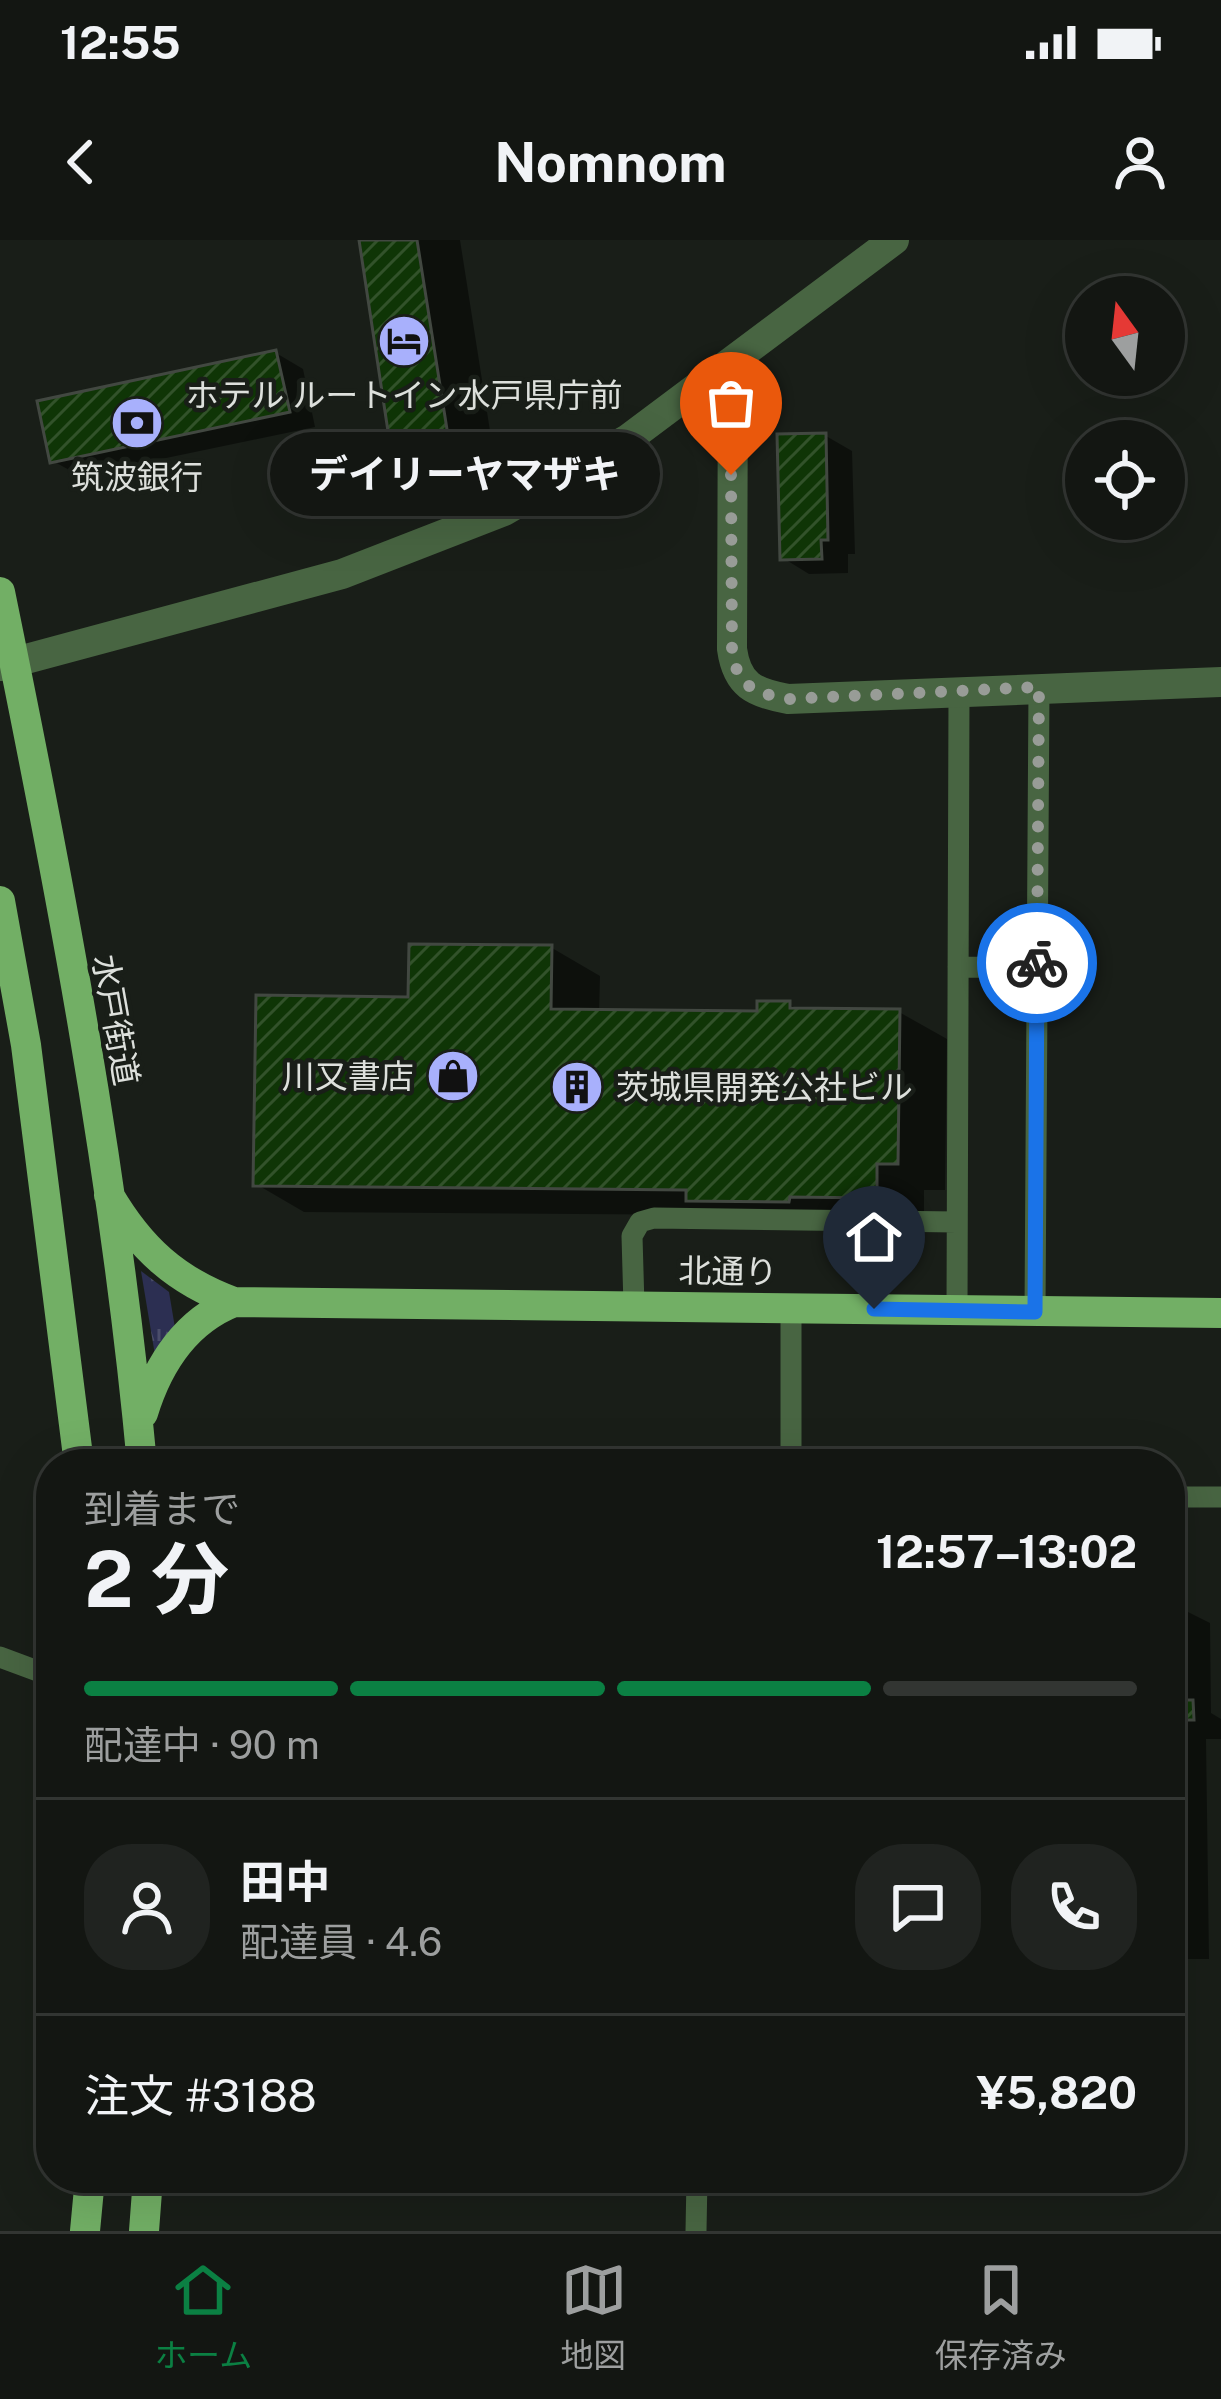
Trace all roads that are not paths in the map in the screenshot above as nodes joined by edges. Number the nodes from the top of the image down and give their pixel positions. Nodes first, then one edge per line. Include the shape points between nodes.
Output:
1 (894, 240) edge
2 (733, 362) junction
3 (0, 592) edge
4 (7, 665) edge
5 (1221, 682) edge
6 (1039, 687) junction
7 (959, 693) junction
8 (0, 901) edge
9 (958, 967) junction
10 (1037, 968) junction
11 (110, 1195) junction
12 (957, 1222) junction
13 (234, 1302) junction
14 (634, 1306) junction
15 (791, 1308) junction
16 (957, 1310) junction
17 (1035, 1312) junction
18 (1221, 1313) edge
19 (139, 1429) junction
20 (77, 1449) edge
21 (141, 1449) edge
22 (791, 1449) edge
23 (1185, 1497) edge
24 (1221, 1497) edge
25 (0, 1657) edge
26 (36, 1670) edge
27 (89, 2193) edge
28 (147, 2193) edge
29 (697, 2193) edge
30 (86, 2231) edge
31 (144, 2231) edge
32 (696, 2231) edge

1 - 2 street
2 - 4 street via 628,439 455,534 342,574
2 - 7 street via 735,673 756,694 788,699
3 - 4 main road, 水戸街道
4 - 11 main road, 水戸街道
5 - 6 street
6 - 7 street
6 - 10 lane
7 - 9 lane
8 - 20 main road
9 - 10 lane
9 - 12 lane
10 - 17 lane
11 - 13 main road via 158,1260
11 - 19 main road, 水戸街道
12 - 14 lane via 653,1217 632,1236
12 - 16 lane
13 - 14 main road, 北通り
13 - 19 main road via 211,1311 175,1346
14 - 15 main road, 北通り
15 - 16 main road, 北通り
15 - 22 lane
16 - 17 main road, 北通り
17 - 18 main road, 北通り
19 - 21 main road, 水戸街道
23 - 24 lane
25 - 26 lane
27 - 30 main road
28 - 31 main road
29 - 32 lane

